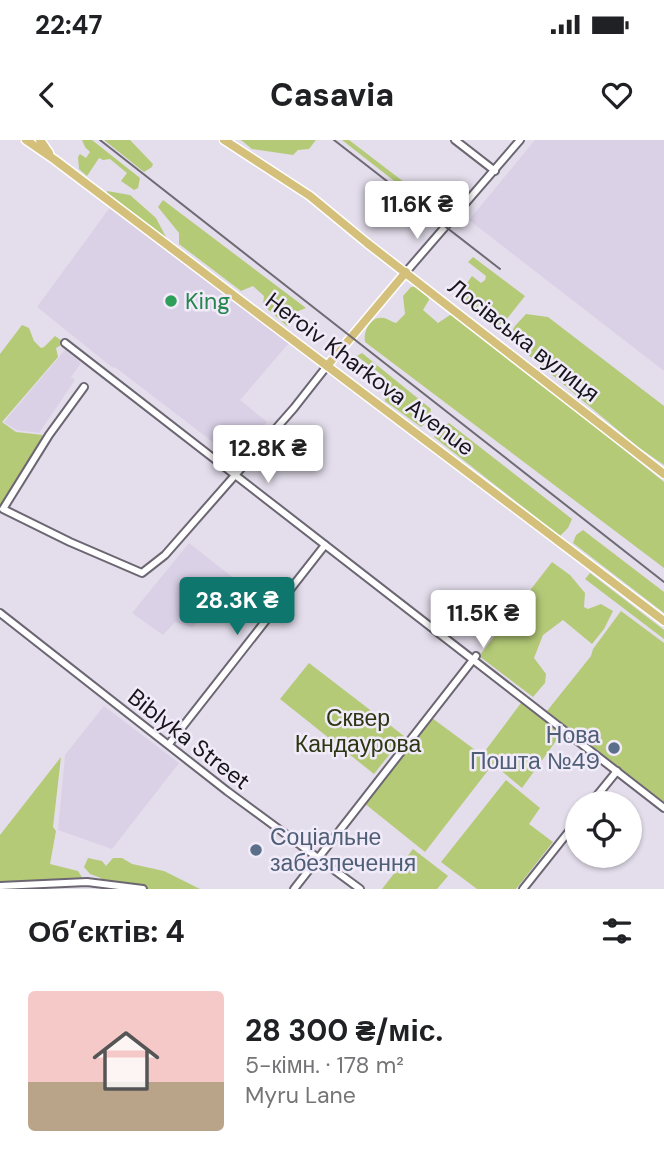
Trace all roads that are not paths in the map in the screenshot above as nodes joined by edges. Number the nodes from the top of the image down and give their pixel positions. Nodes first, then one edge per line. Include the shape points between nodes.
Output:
1 (26, 140) edge
2 (40, 140) edge
3 (224, 140) edge
4 (455, 140) edge
5 (520, 140) edge
6 (53, 158) junction
7 (495, 171) junction
8 (407, 272) junction
9 (65, 343) dead end
10 (327, 366) junction
11 (84, 387) dead end
12 (664, 474) edge
13 (235, 476) junction
14 (325, 545) junction
15 (0, 613) edge
16 (664, 621) edge
17 (475, 658) junction
18 (169, 744) junction
19 (617, 771) junction
20 (601, 791) edge
21 (664, 808) edge
22 (565, 836) edge
23 (318, 858) junction
24 (4, 887) edge
25 (143, 889) edge
26 (294, 889) edge
27 (360, 889) edge
28 (523, 889) edge

1 - 6 main road, Heroiv Kharkova Avenue
2 - 6 main road, Heroiv Kharkova Avenue
3 - 8 main road, Лосівська вулиця via 310,196
4 - 7 street
5 - 7 street
6 - 10 main road, Heroiv Kharkova Avenue
7 - 8 street
8 - 10 main road
8 - 12 main road, Лосівська вулиця
9 - 13 street
10 - 13 street
10 - 16 main road, Heroiv Kharkova Avenue
11 - 13 street via 3,509 142,573 165,555
13 - 14 street
14 - 17 street
14 - 18 street
15 - 18 street, Biblyka Street
17 - 19 street
17 - 23 street
18 - 23 street, Biblyka Street
19 - 20 street
19 - 21 street
22 - 28 street
23 - 26 street
23 - 27 street, Biblyka Street
24 - 25 street via 87,883

